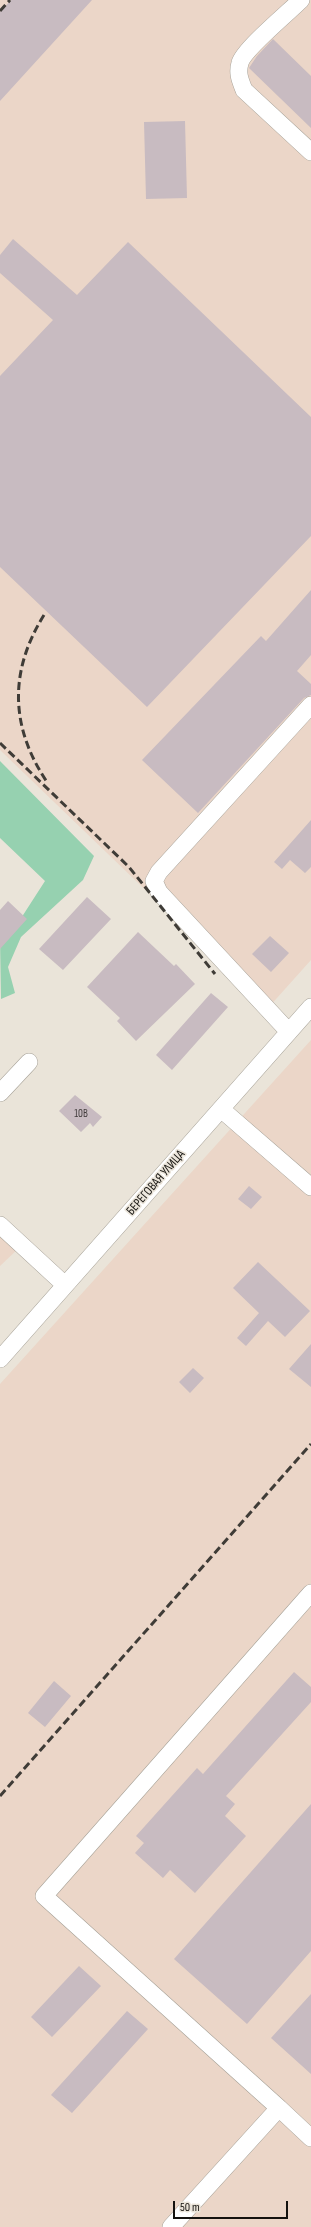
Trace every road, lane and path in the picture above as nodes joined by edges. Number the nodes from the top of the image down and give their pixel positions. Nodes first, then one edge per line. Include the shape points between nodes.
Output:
1 (301, 0) edge
2 (311, 152) edge
3 (311, 705) edge
4 (311, 1007) edge
5 (289, 1032) junction
6 (29, 1062) dead end
7 (0, 1093) edge
8 (221, 1109) junction
9 (310, 1184) edge
10 (0, 1225) edge
11 (65, 1285) junction
12 (0, 1359) edge
13 (311, 1593) edge
14 (279, 2108) junction
15 (311, 2138) edge
16 (171, 2227) edge

1 - 2 street via 240,61 238,77 244,90
3 - 5 street via 159,872 154,881 159,892
4 - 5 street, БЕРЕГОВАЯ УЛИЦА
5 - 8 street, БЕРЕГОВАЯ УЛИЦА
6 - 7 street
8 - 9 street
8 - 11 street, БЕРЕГОВАЯ УЛИЦА
10 - 11 street
11 - 12 street, БЕРЕГОВАЯ УЛИЦА
13 - 14 street via 44,1896
14 - 15 street
14 - 16 street

